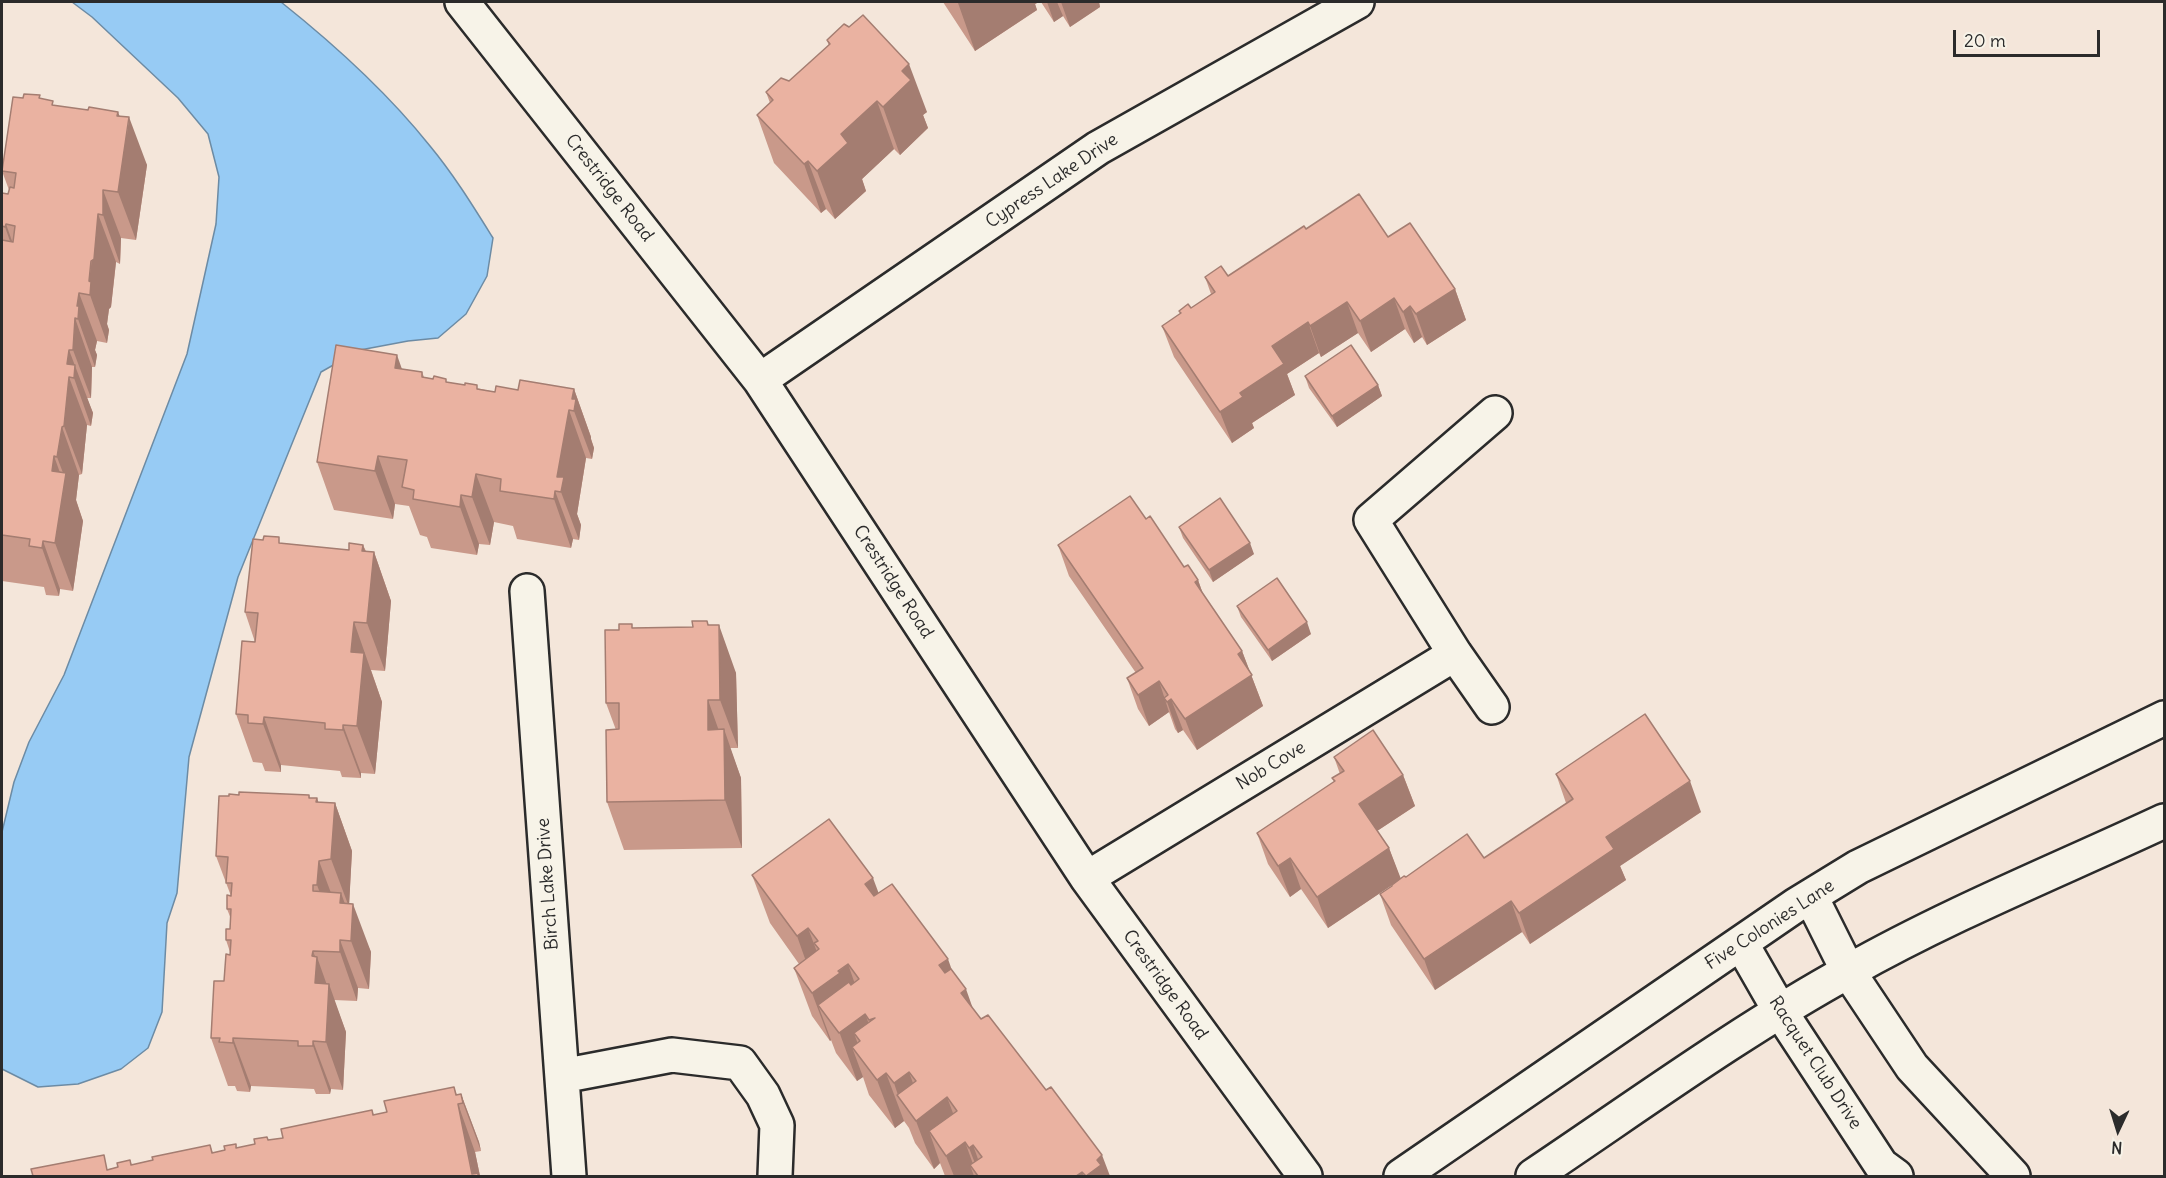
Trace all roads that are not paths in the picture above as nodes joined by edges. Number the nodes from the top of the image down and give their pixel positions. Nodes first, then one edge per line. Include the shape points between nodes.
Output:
1 (462, 2) edge
2 (1357, 2) edge
3 (760, 380) junction
4 (1495, 413) dead end
5 (526, 591) dead end
6 (1455, 654) junction
7 (1492, 707) dead end
8 (2164, 718) edge
9 (2164, 821) edge
10 (1087, 878) junction
11 (1810, 897) junction
12 (1741, 943) junction
13 (1848, 971) junction
14 (1780, 1011) junction
15 (562, 1076) junction
16 (569, 1176) edge
17 (775, 1176) edge
18 (1305, 1176) edge
19 (1401, 1176) edge
20 (1533, 1176) edge
21 (1896, 1176) edge
22 (2013, 1176) edge

1 - 3 street, Crestridge Road
2 - 3 street, Cypress Lake Drive via 1098,148
3 - 10 street, Crestridge Road
4 - 6 street via 1371,520
5 - 15 street, Birch Lake Drive
6 - 7 street
6 - 10 street, Nob Cove
8 - 11 street, Five Colonies Lane via 1858,867
9 - 13 street via 1911,937
10 - 18 street, Crestridge Road
11 - 12 street, Five Colonies Lane
11 - 13 street
12 - 14 street, Racquet Club Drive
12 - 19 street, Five Colonies Lane
13 - 14 street
13 - 22 street via 1912,1067
14 - 20 street
14 - 21 street, Racquet Club Drive via 1881,1165
15 - 16 street, Birch Lake Drive
15 - 17 street via 672,1055 740,1063 763,1095 777,1125

